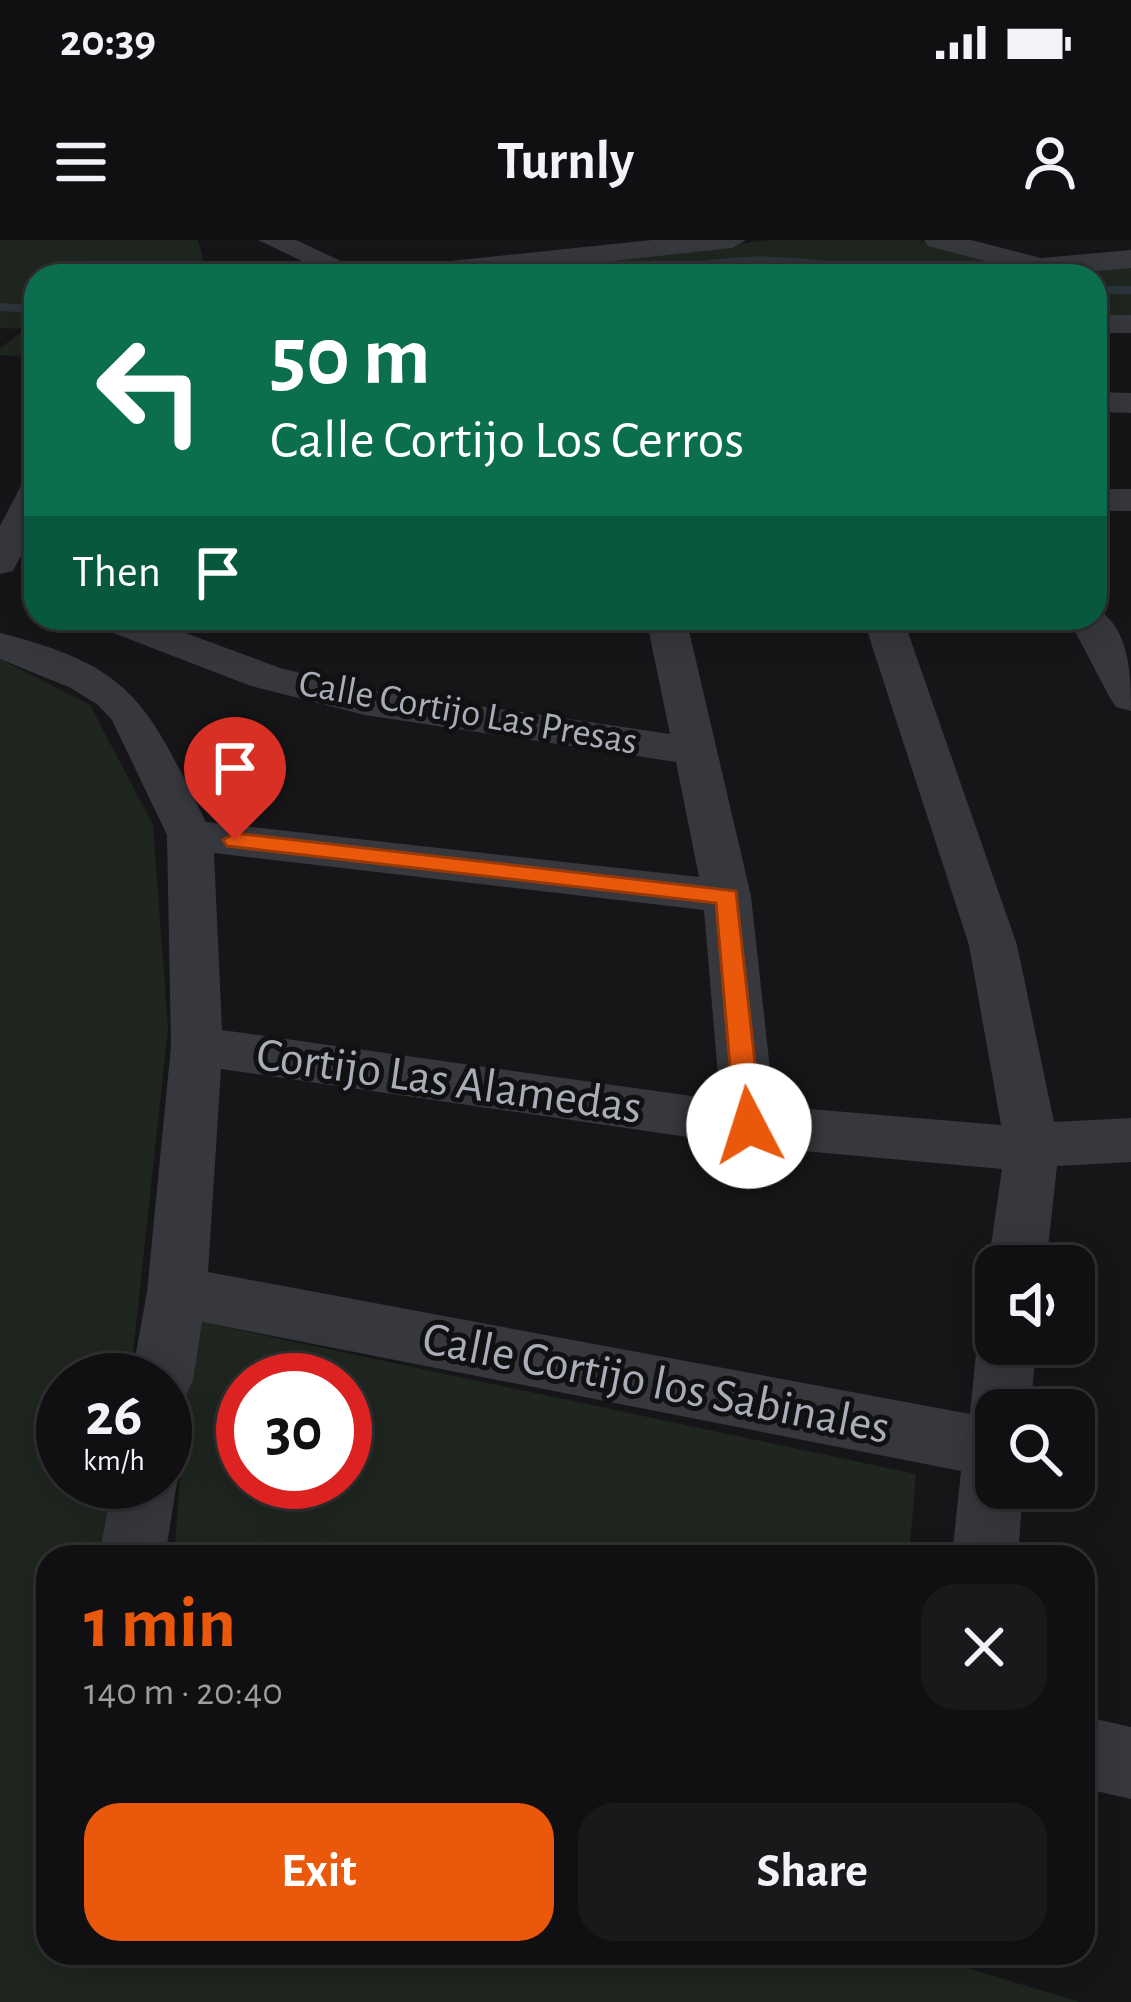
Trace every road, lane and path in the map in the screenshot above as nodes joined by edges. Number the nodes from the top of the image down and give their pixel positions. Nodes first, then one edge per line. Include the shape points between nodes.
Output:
1 (272, 240) edge
2 (494, 240) edge
3 (728, 240) edge
4 (938, 240) edge
5 (1131, 259) edge
6 (546, 260) junction
7 (329, 264) edge
8 (508, 264) edge
9 (1030, 264) edge
10 (1075, 264) edge
11 (24, 514) edge
12 (0, 562) edge
13 (141, 630) edge
14 (669, 630) edge
15 (888, 630) edge
16 (1094, 630) edge
17 (0, 645) edge
18 (1131, 698) edge
19 (694, 752) junction
20 (190, 835) junction
21 (728, 896) junction
22 (197, 1046) junction
23 (749, 1126) junction
24 (1131, 1140) edge
25 (1032, 1148) junction
26 (1020, 1245) edge
27 (177, 1292) junction
28 (167, 1353) edge
29 (975, 1426) edge
30 (140, 1509) edge
31 (989, 1509) edge
32 (134, 1545) edge
33 (986, 1545) edge
34 (1095, 1755) edge
35 (1131, 1763) edge

1 - 7 street
2 - 6 street
3 - 6 street
4 - 9 street
5 - 10 street
6 - 8 street
11 - 12 street
13 - 19 street, Calle Cortijo Las Presas via 365,702
14 - 19 street
15 - 25 street via 993,945
16 - 18 street
17 - 20 street via 113,696 131,715
19 - 21 street
20 - 21 street
20 - 22 street
21 - 23 street
22 - 23 street, Cortijo Las Alamedas
22 - 27 street
23 - 25 street, Cortijo Las Alamedas
24 - 25 street, Cortijo Las Alamedas
25 - 26 street
27 - 28 street
27 - 29 street, Calle Cortijo los Sabinales
30 - 32 street
31 - 33 street
34 - 35 street

